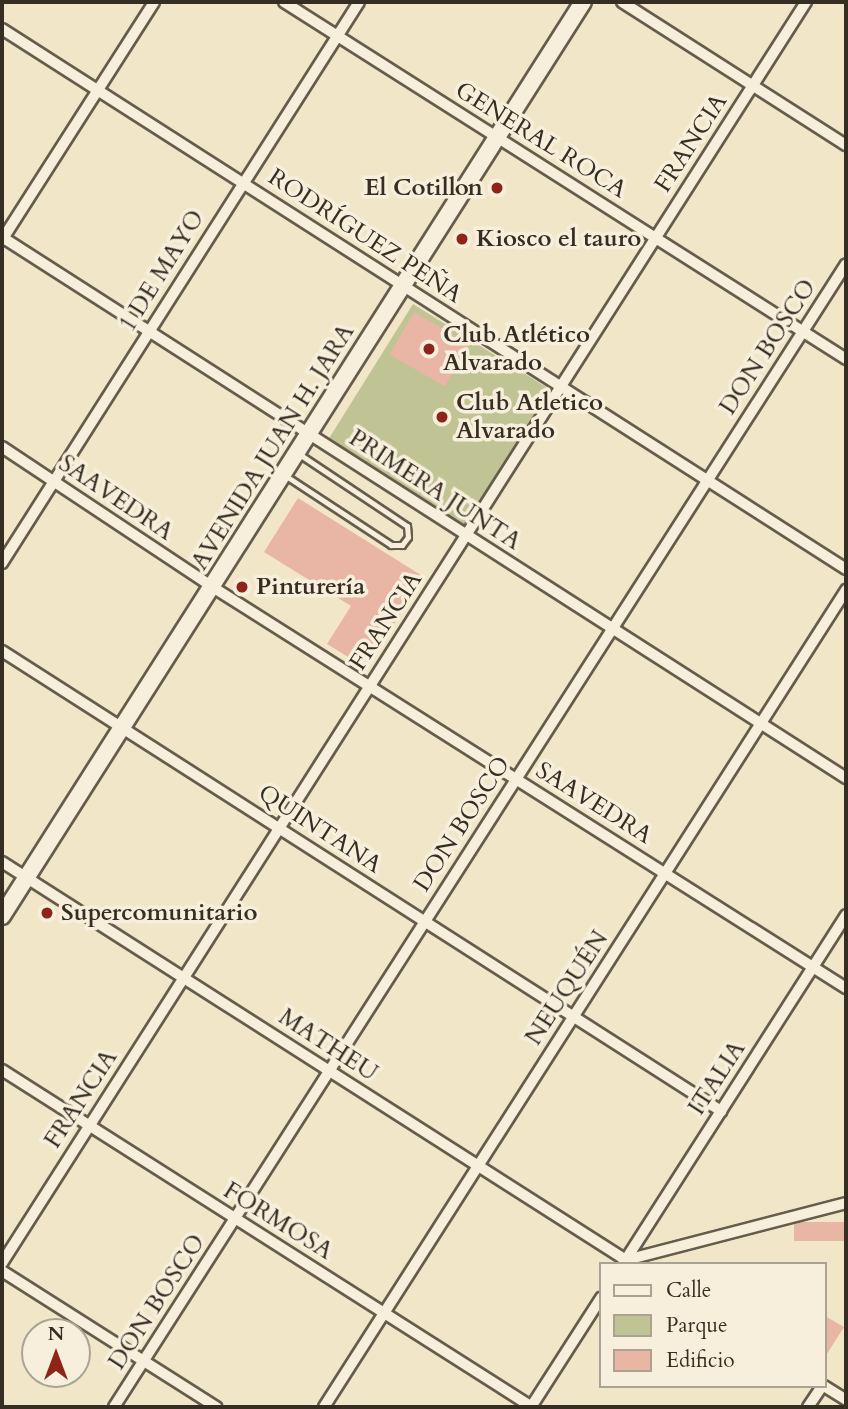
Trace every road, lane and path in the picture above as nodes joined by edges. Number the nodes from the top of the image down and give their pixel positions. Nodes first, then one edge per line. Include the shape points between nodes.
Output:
1 (155, 2) edge
2 (284, 2) edge
3 (359, 2) edge
4 (583, 2) edge
5 (622, 2) edge
6 (806, 2) edge
7 (2, 29) edge
8 (337, 36) junction
9 (753, 86) junction
10 (97, 91) junction
11 (497, 137) junction
12 (846, 145) edge
13 (243, 183) junction
14 (2, 238) edge
15 (656, 238) junction
16 (846, 264) edge
17 (403, 285) junction
18 (148, 331) junction
19 (803, 331) junction
20 (846, 359) edge
21 (561, 387) junction
22 (309, 434) junction
23 (2, 447) edge
24 (297, 452) junction
25 (283, 474) junction
26 (708, 480) junction
27 (55, 482) junction
28 (466, 535) junction
29 (2, 563) edge
30 (846, 569) edge
31 (211, 586) junction
32 (846, 590) edge
33 (613, 628) junction
34 (2, 651) edge
35 (370, 686) junction
36 (761, 723) junction
37 (122, 728) junction
38 (846, 778) edge
39 (517, 779) junction
40 (279, 828) junction
41 (2, 862) edge
42 (666, 873) junction
43 (26, 878) junction
44 (846, 915) edge
45 (2, 916) edge
46 (425, 922) junction
47 (814, 966) junction
48 (183, 978) junction
49 (846, 988) edge
50 (574, 1017) junction
51 (2, 1070) edge
52 (330, 1071) junction
53 (721, 1111) junction
54 (89, 1126) junction
55 (478, 1166) junction
56 (846, 1203) edge
57 (235, 1218) junction
58 (627, 1262) edge
59 (2, 1263) edge
60 (2, 1271) edge
61 (600, 1300) edge
62 (384, 1313) junction
63 (144, 1361) junction
64 (822, 1388) edge
65 (826, 1388) edge
66 (846, 1400) edge
67 (114, 1407) edge
68 (216, 1407) edge
69 (324, 1407) edge
70 (531, 1407) edge
71 (808, 1407) edge

1 - 10 street
2 - 8 street, GENERAL ROCA
3 - 8 street, 1 DE MAYO
4 - 11 main road, AVENIDA JUAN H. JARA
5 - 9 street
6 - 9 street, FRANCIA
7 - 10 street, RODRÍGUEZ PEÑA
8 - 11 street, GENERAL ROCA
8 - 13 street, 1 DE MAYO
9 - 12 street
9 - 15 street, FRANCIA
10 - 13 street, RODRÍGUEZ PEÑA
10 - 14 street
11 - 15 street, GENERAL ROCA
11 - 17 main road, AVENIDA JUAN H. JARA
13 - 17 street, RODRÍGUEZ PEÑA
13 - 18 street, 1 DE MAYO
14 - 18 street, PRIMERA JUNTA
15 - 19 street, GENERAL ROCA
15 - 21 street, FRANCIA
16 - 19 street, DON BOSCO
17 - 21 street, RODRÍGUEZ PEÑA
17 - 22 main road, AVENIDA JUAN H. JARA
18 - 22 street, PRIMERA JUNTA
18 - 27 street, 1 DE MAYO
19 - 20 street, GENERAL ROCA
19 - 26 street, DON BOSCO
21 - 26 street, RODRÍGUEZ PEÑA
21 - 28 street, FRANCIA
22 - 24 main road, AVENIDA JUAN H. JARA
22 - 28 street, PRIMERA JUNTA
23 - 27 street, SAAVEDRA
24 - 25 main road, AVENIDA JUAN H. JARA
24 - 25 lane via 407,526 408,537 402,545 391,545
25 - 31 main road, AVENIDA JUAN H. JARA
26 - 30 street, RODRÍGUEZ PEÑA
26 - 33 street, DON BOSCO
27 - 29 street, 1 DE MAYO
27 - 31 street, SAAVEDRA
28 - 33 street, PRIMERA JUNTA
28 - 35 street, FRANCIA
31 - 35 street, SAAVEDRA
31 - 37 main road, AVENIDA JUAN H. JARA
32 - 36 street, NEUQUÉN
33 - 36 street, PRIMERA JUNTA
33 - 39 street, DON BOSCO
34 - 37 street, QUINTANA
35 - 39 street, SAAVEDRA
35 - 40 street, FRANCIA
36 - 38 street, PRIMERA JUNTA
36 - 42 street, NEUQUÉN
37 - 40 street, QUINTANA
37 - 43 main road, AVENIDA JUAN H. JARA
39 - 42 street, SAAVEDRA
39 - 46 street, DON BOSCO
40 - 46 street, QUINTANA
40 - 48 street, FRANCIA
41 - 43 street, MATHEU
42 - 47 street, SAAVEDRA
42 - 50 street, NEUQUÉN
43 - 45 main road, AVENIDA JUAN H. JARA
43 - 48 street, MATHEU
44 - 47 street, ITALIA
46 - 50 street, QUINTANA
46 - 52 street, DON BOSCO
47 - 49 street, SAAVEDRA
47 - 53 street, ITALIA
48 - 52 street, MATHEU
48 - 54 street, FRANCIA
50 - 53 street, QUINTANA
50 - 55 street, NEUQUÉN
51 - 54 street, FORMOSA
52 - 55 street, MATHEU
52 - 57 street, DON BOSCO
53 - 58 street, ITALIA
54 - 57 street, FORMOSA
54 - 59 street, FRANCIA
55 - 58 street, MATHEU
55 - 62 street, NEUQUÉN
56 - 58 street
57 - 62 street, FORMOSA
57 - 63 street, DON BOSCO
60 - 63 street
61 - 70 street
62 - 69 street, NEUQUÉN
62 - 70 street, FORMOSA
63 - 67 street, DON BOSCO
63 - 68 street
64 - 71 street
65 - 66 street

